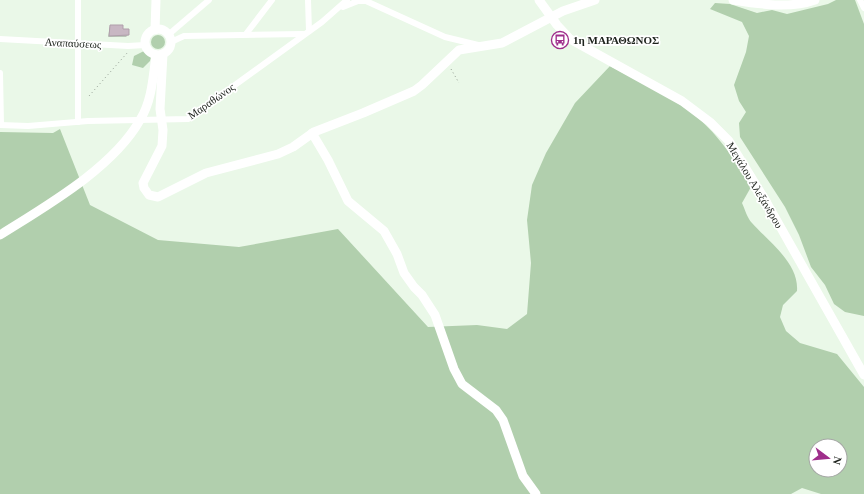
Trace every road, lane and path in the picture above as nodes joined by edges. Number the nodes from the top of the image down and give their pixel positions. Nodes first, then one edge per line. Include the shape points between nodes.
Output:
1 (78, 0) edge
2 (156, 0) edge
3 (209, 0) edge
4 (272, 0) edge
5 (308, 0) edge
6 (347, 0) edge
7 (539, 0) edge
8 (595, 0) edge
9 (733, 0) edge
10 (815, 0) edge
11 (860, 0) edge
12 (864, 8) edge
13 (338, 9) junction
14 (551, 17) junction
15 (179, 26) junction
16 (155, 30) junction
17 (306, 33) junction
18 (246, 34) junction
19 (184, 36) junction
20 (0, 39) edge
21 (170, 39) junction
22 (78, 44) junction
23 (145, 45) junction
24 (134, 46) junction
25 (483, 46) junction
26 (159, 55) junction
27 (447, 62) junction
28 (0, 73) edge
29 (459, 83) dead end
30 (89, 96) dead end
31 (162, 119) junction
32 (140, 120) junction
33 (78, 122) junction
34 (1, 125) edge
35 (312, 133) junction
36 (0, 235) edge
37 (864, 375) edge
38 (536, 494) edge

1 - 22 street
2 - 16 street
3 - 15 street
4 - 18 street
5 - 17 street
6 - 13 street, Μαραθώνος
7 - 14 street, Μεγάλου Αλεξάνδρου
8 - 14 street
9 - 10 street via 781,5
11 - 12 street
13 - 17 street, Μαραθώνος
13 - 25 street via 358,1 366,1 445,37
14 - 25 street via 502,43
14 - 37 street, Μεγάλου Αλεξάνδρου via 577,44 672,94 700,114 726,138 753,179
15 - 19 street
15 - 21 street
16 - 21 street via 162,30
16 - 23 street via 147,36
17 - 18 street
17 - 31 street, Μαραθώνος via 188,119
18 - 19 street
19 - 21 street
20 - 22 street, Αναπαύσεως
21 - 26 street via 168,49
22 - 24 street, Αναπαύσεως
22 - 33 street
23 - 24 street, Αναπαύσεως
23 - 26 street via 150,53
24 - 30 path
25 - 27 street via 459,50
26 - 31 street
26 - 32 street via 152,88
27 - 29 path
27 - 35 street via 422,86
28 - 34 street
31 - 32 street, Μαραθώνος
31 - 35 street via 161,150 143,183 149,195 158,197 206,173 278,154
32 - 33 street, Μαραθώνος
32 - 36 street via 108,159 89,177
33 - 34 street, Μαραθώνος via 28,126
35 - 38 street via 348,201 384,231 404,273 435,315 462,384 496,410 503,420 523,476

